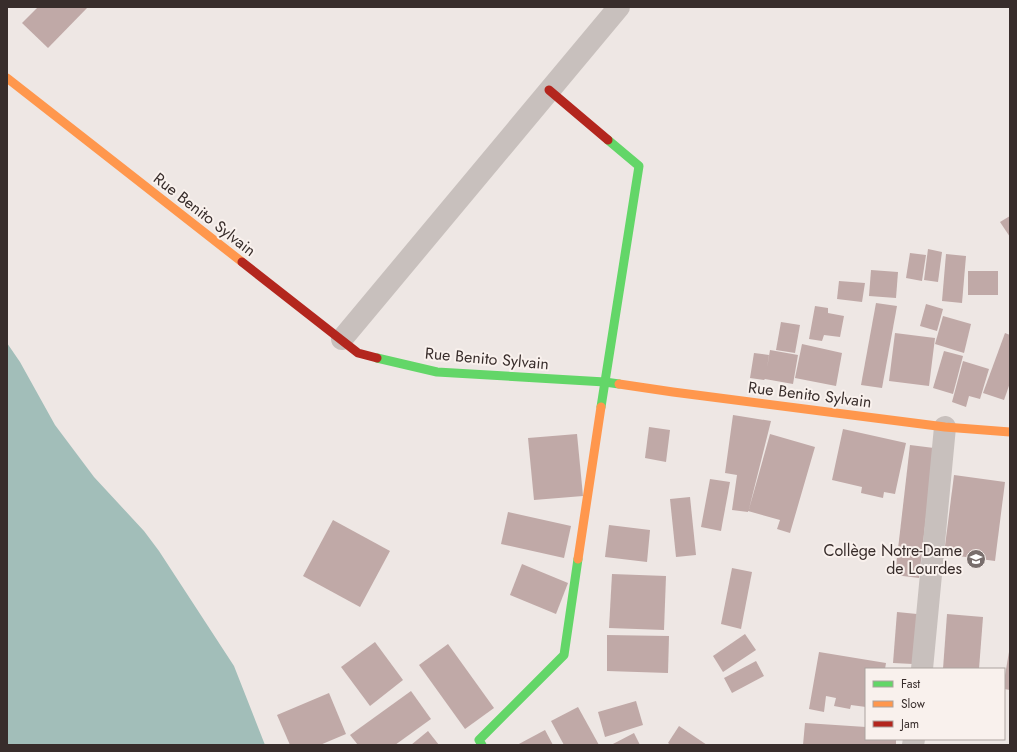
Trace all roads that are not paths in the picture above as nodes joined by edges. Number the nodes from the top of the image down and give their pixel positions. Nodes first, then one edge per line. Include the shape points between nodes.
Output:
1 (619, 7) edge
2 (7, 78) edge
3 (549, 90) junction
4 (342, 339) junction
5 (605, 382) junction
6 (945, 427) junction
7 (1010, 432) edge
8 (922, 668) edge
9 (482, 745) edge

1 - 3 street
2 - 4 main road, Rue Benito Sylvain
3 - 4 street
3 - 5 main road via 639,166
4 - 5 main road, Rue Benito Sylvain via 358,353 437,372
5 - 6 main road, Rue Benito Sylvain
5 - 9 main road via 564,656 479,740
6 - 7 main road, Rue Benito Sylvain
6 - 8 street

